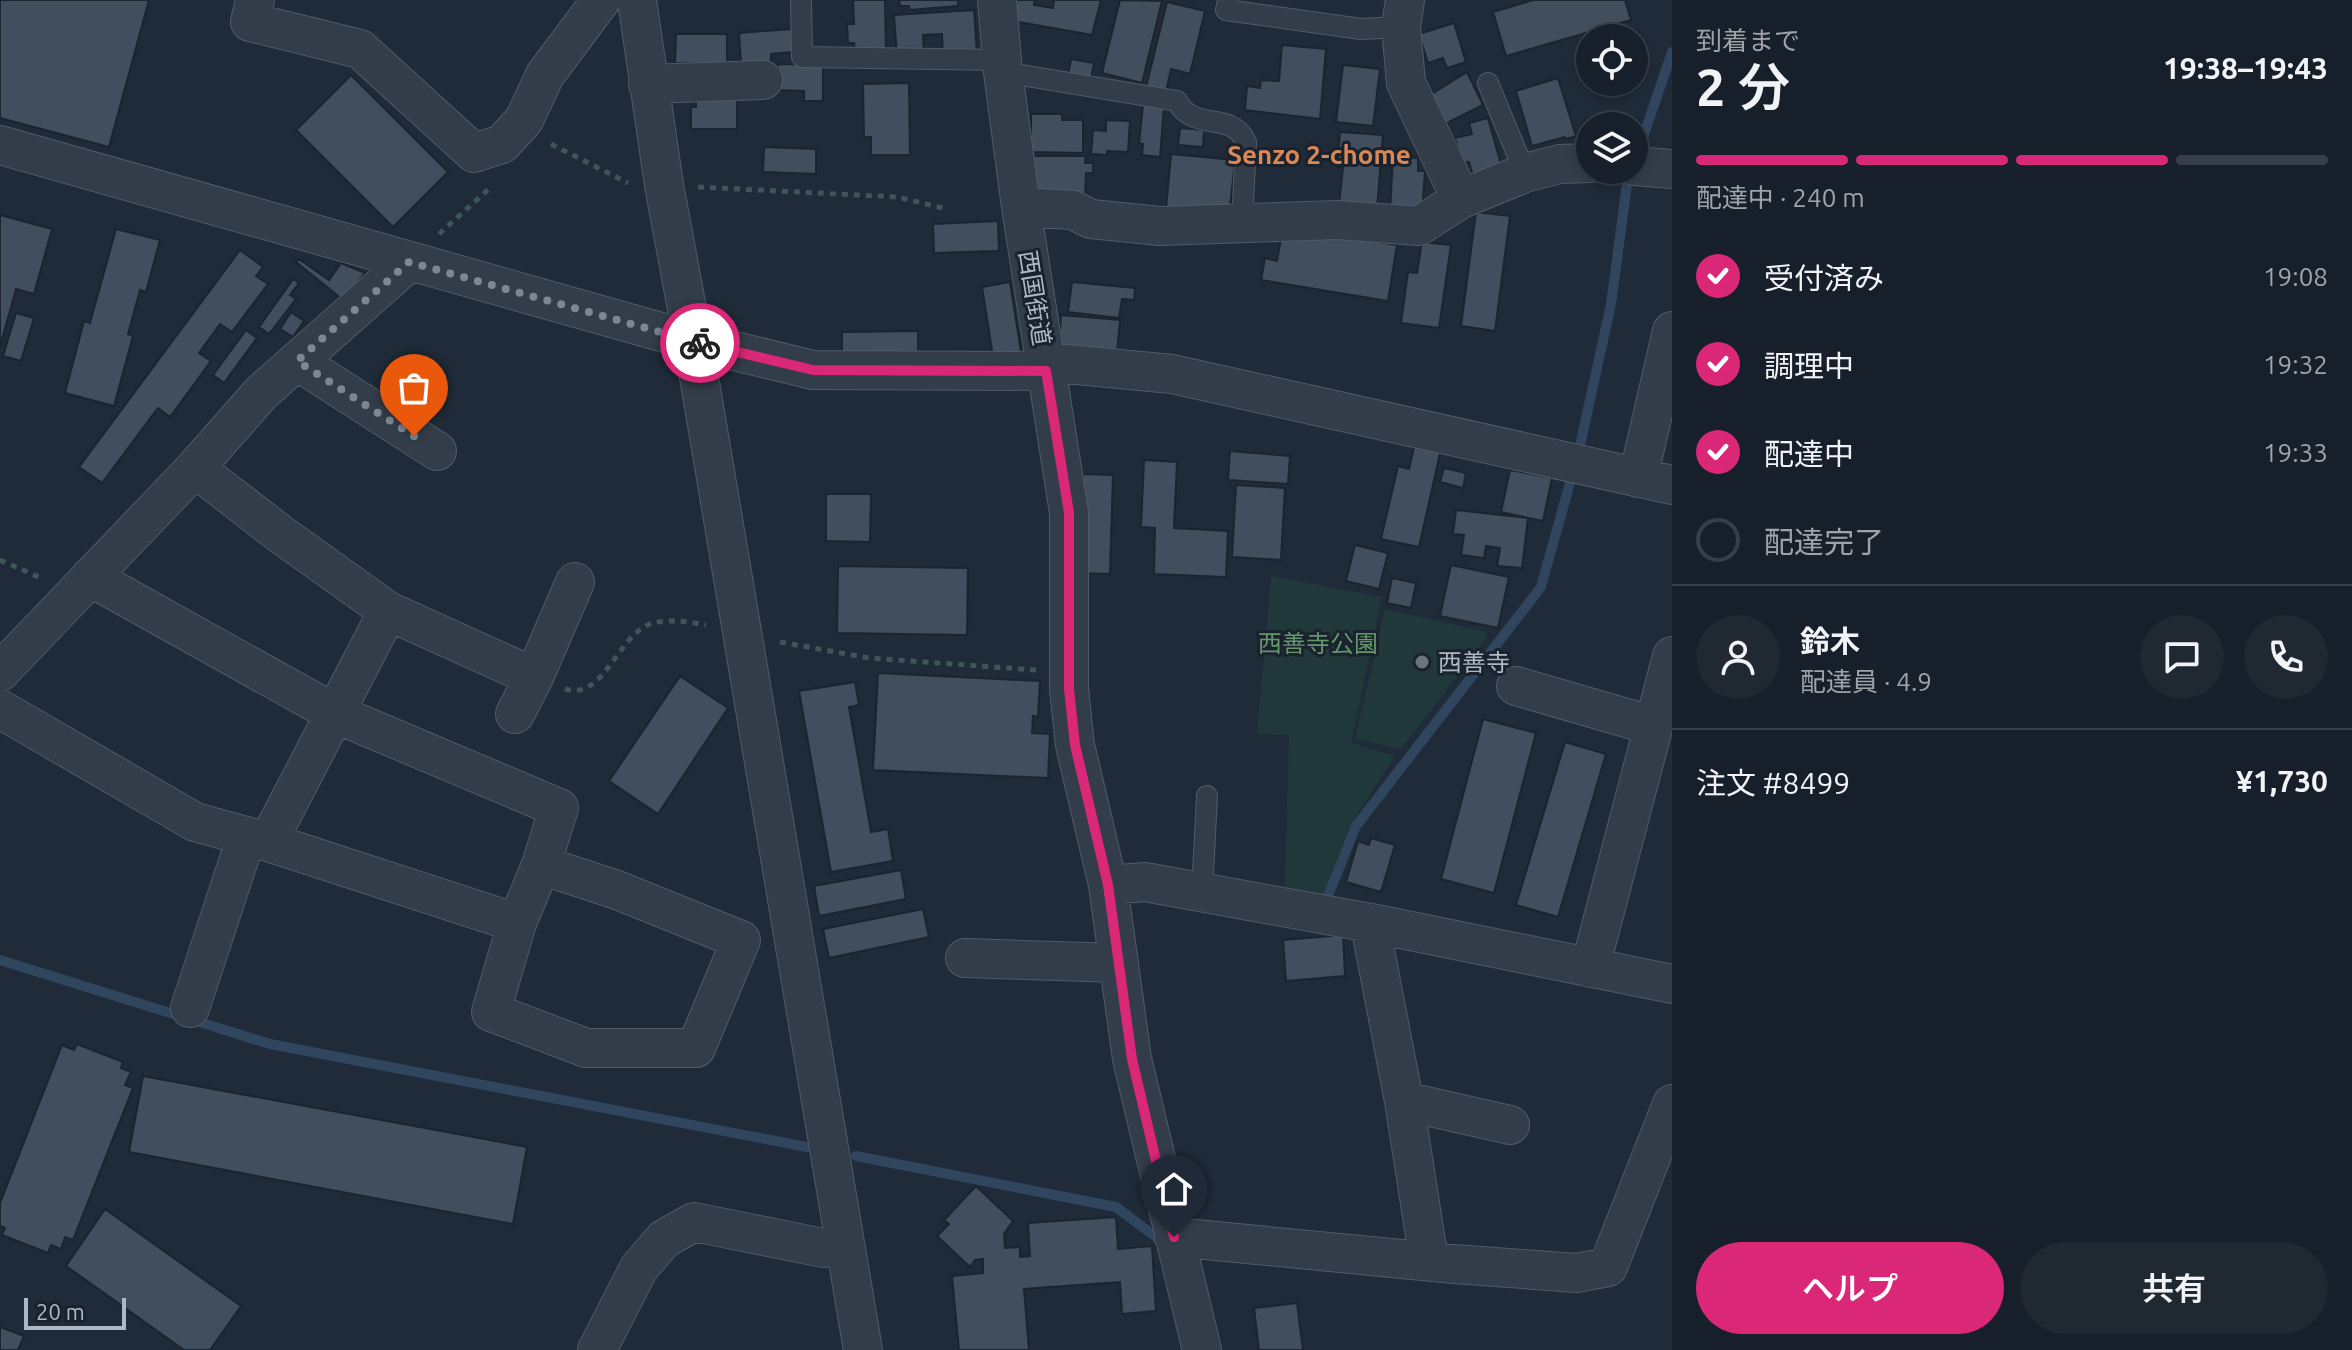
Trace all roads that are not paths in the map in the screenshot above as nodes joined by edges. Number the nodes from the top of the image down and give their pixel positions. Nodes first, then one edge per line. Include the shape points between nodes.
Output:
1 (255, 0) edge
2 (601, 0) edge
3 (637, 0) edge
4 (801, 0) edge
5 (997, 0) edge
6 (1228, 0) edge
7 (1250, 6) edge
8 (1403, 14) edge
9 (1003, 66) junction
10 (763, 80) dead end
11 (1488, 83) dead end
12 (648, 84) junction
13 (0, 145) edge
14 (1576, 163) edge
15 (1648, 167) edge
16 (1672, 169) edge
17 (1525, 173) junction
18 (1461, 199) junction
19 (1021, 207) junction
20 (1242, 224) junction
21 (409, 262) junction
22 (1672, 331) edge
23 (693, 341) junction
24 (297, 361) junction
25 (1045, 367) junction
26 (437, 451) dead end
27 (195, 468) junction
28 (1655, 481) edge
29 (90, 577) junction
30 (575, 582) dead end
31 (388, 611) junction
32 (1672, 656) edge
33 (4, 660) edge
34 (534, 677) junction
35 (1516, 686) dead end
36 (0, 709) edge
37 (334, 713) junction
38 (515, 714) dead end
39 (1654, 726) junction
40 (1207, 796) dead end
41 (257, 840) junction
42 (541, 865) junction
43 (1108, 885) junction
44 (1202, 893) junction
45 (517, 923) junction
46 (1376, 924) junction
47 (965, 958) dead end
48 (1119, 963) junction
49 (1590, 968) junction
50 (1672, 984) edge
51 (190, 1008) dead end
52 (1404, 1101) junction
53 (1672, 1104) edge
54 (1510, 1125) dead end
55 (1174, 1237) junction
56 (845, 1244) junction
57 (1429, 1261) junction
58 (597, 1350) edge
59 (863, 1350) edge
60 (1202, 1350) edge

1 - 2 street via 250,22 360,49 474,153 502,144 524,120 545,75
3 - 12 street
4 - 9 lane via 802,57
5 - 9 street, 西国街道
6 - 7 lane via 1226,10
7 - 8 lane via 1361,29
8 - 18 street via 1410,96
9 - 19 street, 西国街道
9 - 20 lane via 1177,101 1190,117 1226,124 1243,135
10 - 12 street
11 - 17 lane
12 - 23 street
13 - 21 street
14 - 17 street
15 - 16 street
17 - 18 street
18 - 20 street via 1419,226 1338,220
19 - 20 street via 1073,210 1091,219 1160,226
19 - 25 street, 西国街道
21 - 23 street
21 - 24 street
22 - 28 street
23 - 25 street via 813,370
23 - 56 street
24 - 26 street
24 - 27 street
25 - 28 street via 1172,374
25 - 43 street, 西国街道 via 1069,513 1069,672 1075,745
27 - 29 street
27 - 31 street
29 - 33 street
29 - 37 street
30 - 34 street
31 - 34 street
31 - 37 street
32 - 39 street
34 - 38 street
35 - 39 street
36 - 41 street via 195,822
37 - 41 street
37 - 42 street via 559,808
39 - 49 street
40 - 44 lane
41 - 45 street
41 - 51 street
42 - 45 street
42 - 45 street via 741,940 696,1048 586,1048 491,1012
43 - 44 street via 1145,882
43 - 48 street, 西国街道
44 - 46 street
46 - 49 street
46 - 52 street via 1372,935
47 - 48 street
48 - 55 street, 西国街道 via 1132,1059
49 - 50 street
52 - 54 street
52 - 57 street
53 - 57 street via 1608,1267 1576,1273
55 - 57 street
55 - 60 street, 西国街道
56 - 58 street via 823,1248 694,1222 664,1239 639,1268
56 - 59 street

